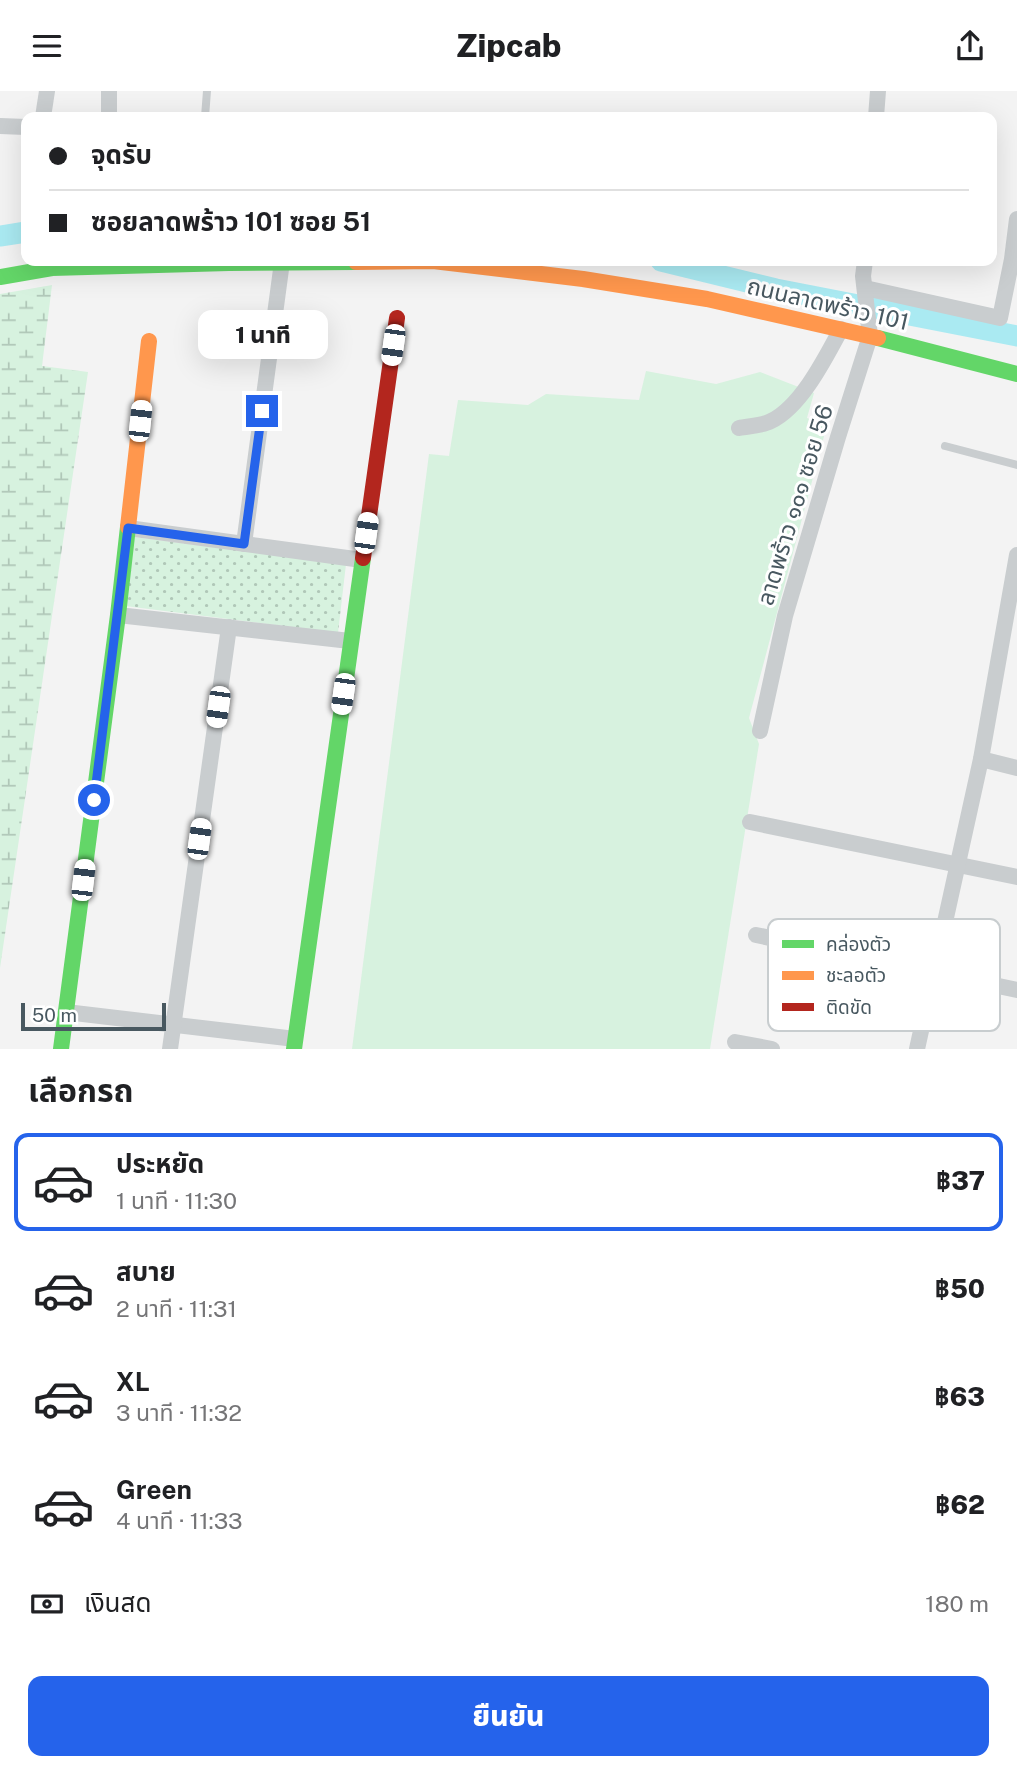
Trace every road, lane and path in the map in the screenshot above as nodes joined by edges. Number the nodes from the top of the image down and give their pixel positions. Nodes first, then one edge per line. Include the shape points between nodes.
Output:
1 (47, 91) edge
2 (110, 91) edge
3 (207, 91) edge
4 (878, 91) edge
5 (44, 112) edge
6 (109, 112) edge
7 (205, 112) edge
8 (876, 112) edge
9 (0, 126) edge
10 (21, 127) edge
11 (1017, 219) edge
12 (1014, 259) edge
13 (129, 266) edge
14 (281, 266) edge
15 (475, 266) edge
16 (864, 266) edge
17 (0, 278) edge
18 (865, 290) junction
19 (397, 318) dead end
20 (869, 328) junction
21 (841, 329) junction
22 (149, 341) dead end
23 (1017, 374) edge
24 (738, 428) dead end
25 (945, 446) dead end
26 (1017, 465) edge
27 (128, 528) junction
28 (244, 544) junction
29 (1017, 555) edge
30 (362, 560) junction
31 (118, 615) junction
32 (229, 627) junction
33 (350, 641) junction
34 (1001, 645) junction
35 (1017, 650) edge
36 (760, 731) dead end
37 (981, 759) junction
38 (1017, 768) edge
39 (750, 822) dead end
40 (957, 865) junction
41 (1017, 877) edge
42 (945, 919) edge
43 (756, 935) dead end
44 (768, 938) edge
45 (66, 1012) junction
46 (173, 1025) junction
47 (921, 1031) edge
48 (735, 1042) dead end
49 (294, 1044) edge
50 (61, 1049) edge
51 (170, 1049) edge
52 (772, 1049) edge
53 (917, 1049) edge

1 - 5 street
2 - 6 street
3 - 7 lane
4 - 8 street
9 - 10 street
11 - 12 street
12 - 18 street via 1000,319
13 - 17 street, ถนนลาดพร้าว 101 via 52,268
14 - 28 street
15 - 21 street, ถนนลาดพร้าว 101 via 707,299
16 - 18 street, ลาดพร้าว ๑๐๑ ซอย 56
18 - 20 street, ลาดพร้าว ๑๐๑ ซอย 56
19 - 30 street
20 - 21 street, ถนนลาดพร้าว 101
20 - 23 street, ถนนลาดพร้าว 101
20 - 36 street, ลาดพร้าว ๑๐๑ ซอย 56 via 785,616
21 - 24 street via 790,407 771,422
22 - 27 street
25 - 26 lane
27 - 28 street
27 - 31 street
28 - 30 street
29 - 34 street
30 - 33 street
31 - 32 street
31 - 45 street
32 - 33 street
32 - 46 street
33 - 49 street
34 - 35 street
34 - 37 street
37 - 38 street
37 - 40 street
39 - 40 street
40 - 41 street
40 - 42 street
43 - 44 street
45 - 46 street
45 - 50 street
46 - 49 street
46 - 51 street
47 - 53 street
48 - 52 street

